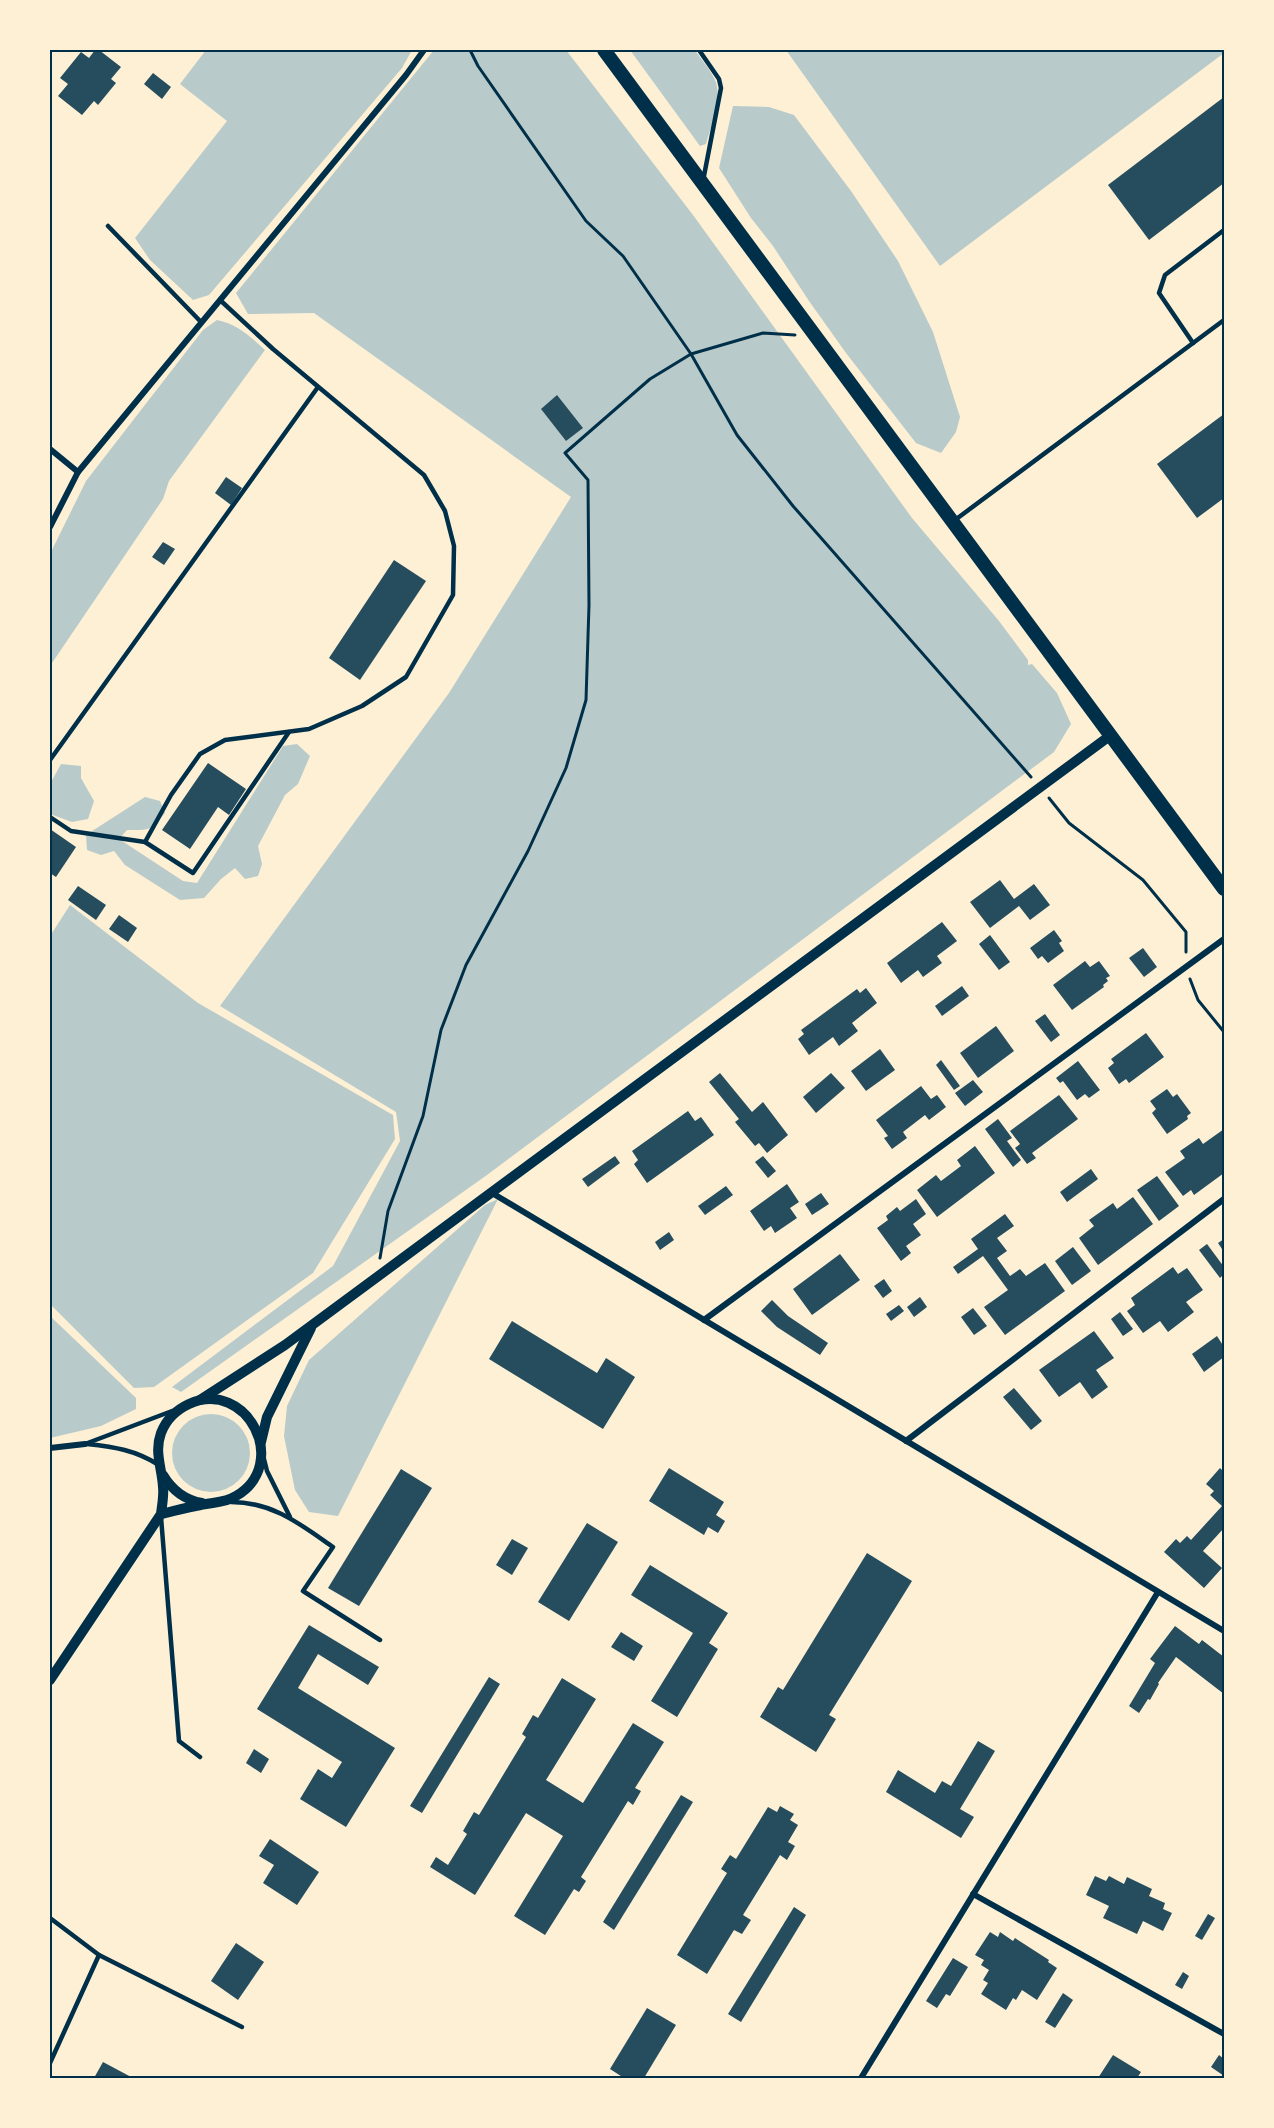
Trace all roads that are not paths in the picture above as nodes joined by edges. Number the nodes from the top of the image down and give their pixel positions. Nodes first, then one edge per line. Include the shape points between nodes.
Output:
1 (424, 50) edge
2 (604, 50) edge
3 (699, 50) edge
4 (703, 184) junction
5 (108, 226) dead end
6 (1224, 230) edge
7 (220, 300) junction
8 (1224, 320) edge
9 (201, 322) junction
10 (1194, 343) junction
11 (318, 387) junction
12 (50, 449) edge
13 (78, 472) junction
14 (953, 522) junction
15 (50, 526) edge
16 (289, 732) junction
17 (1111, 735) junction
18 (50, 760) edge
19 (50, 817) edge
20 (145, 842) junction
21 (1224, 889) edge
22 (1224, 939) edge
23 (492, 1193) junction
24 (1224, 1198) edge
25 (704, 1320) junction
26 (312, 1325) junction
27 (200, 1400) junction
28 (183, 1407) junction
29 (906, 1441) junction
30 (261, 1443) junction
31 (85, 1444) junction
32 (50, 1448) edge
33 (160, 1466) junction
34 (222, 1502) junction
35 (206, 1504) junction
36 (161, 1514) junction
37 (290, 1517) junction
38 (1158, 1592) junction
39 (1224, 1631) edge
40 (380, 1640) dead end
41 (50, 1680) edge
42 (200, 1757) dead end
43 (973, 1894) junction
44 (50, 1918) edge
45 (99, 1955) junction
46 (242, 2027) dead end
47 (1224, 2034) edge
48 (50, 2063) edge
49 (861, 2079) edge

1 - 7 street
2 - 4 main road
3 - 4 lane via 721,88
4 - 14 main road
5 - 9 lane
6 - 10 lane via 1165,275 1159,293
7 - 9 street
7 - 11 lane
8 - 10 lane
9 - 13 street
10 - 14 lane
11 - 16 lane via 424,475 445,511 454,546 453,595 406,677 362,706 309,729
11 - 18 lane
12 - 13 street
13 - 15 street
14 - 17 main road
16 - 20 lane via 225,740 200,754
16 - 20 lane via 193,873
17 - 21 main road
17 - 23 street
19 - 20 lane via 71,831
22 - 25 street
23 - 25 street
23 - 26 street
24 - 29 street
25 - 29 street
26 - 27 street
26 - 30 street via 267,1417
27 - 28 street
27 - 30 street via 224,1402 239,1409 255,1427
28 - 31 lane
28 - 33 street via 161,1432
29 - 38 street
30 - 34 street via 261,1458 253,1480 243,1492
30 - 37 lane via 267,1471
31 - 32 street
31 - 33 lane via 118,1447
33 - 35 street via 166,1481 177,1492
33 - 36 street
34 - 35 street
34 - 37 lane via 245,1502
35 - 36 street
36 - 41 street
36 - 42 lane via 179,1741
37 - 40 lane via 333,1547 303,1591
38 - 39 street
38 - 43 street
43 - 47 street
43 - 49 street
44 - 45 lane
45 - 46 lane
45 - 48 lane

